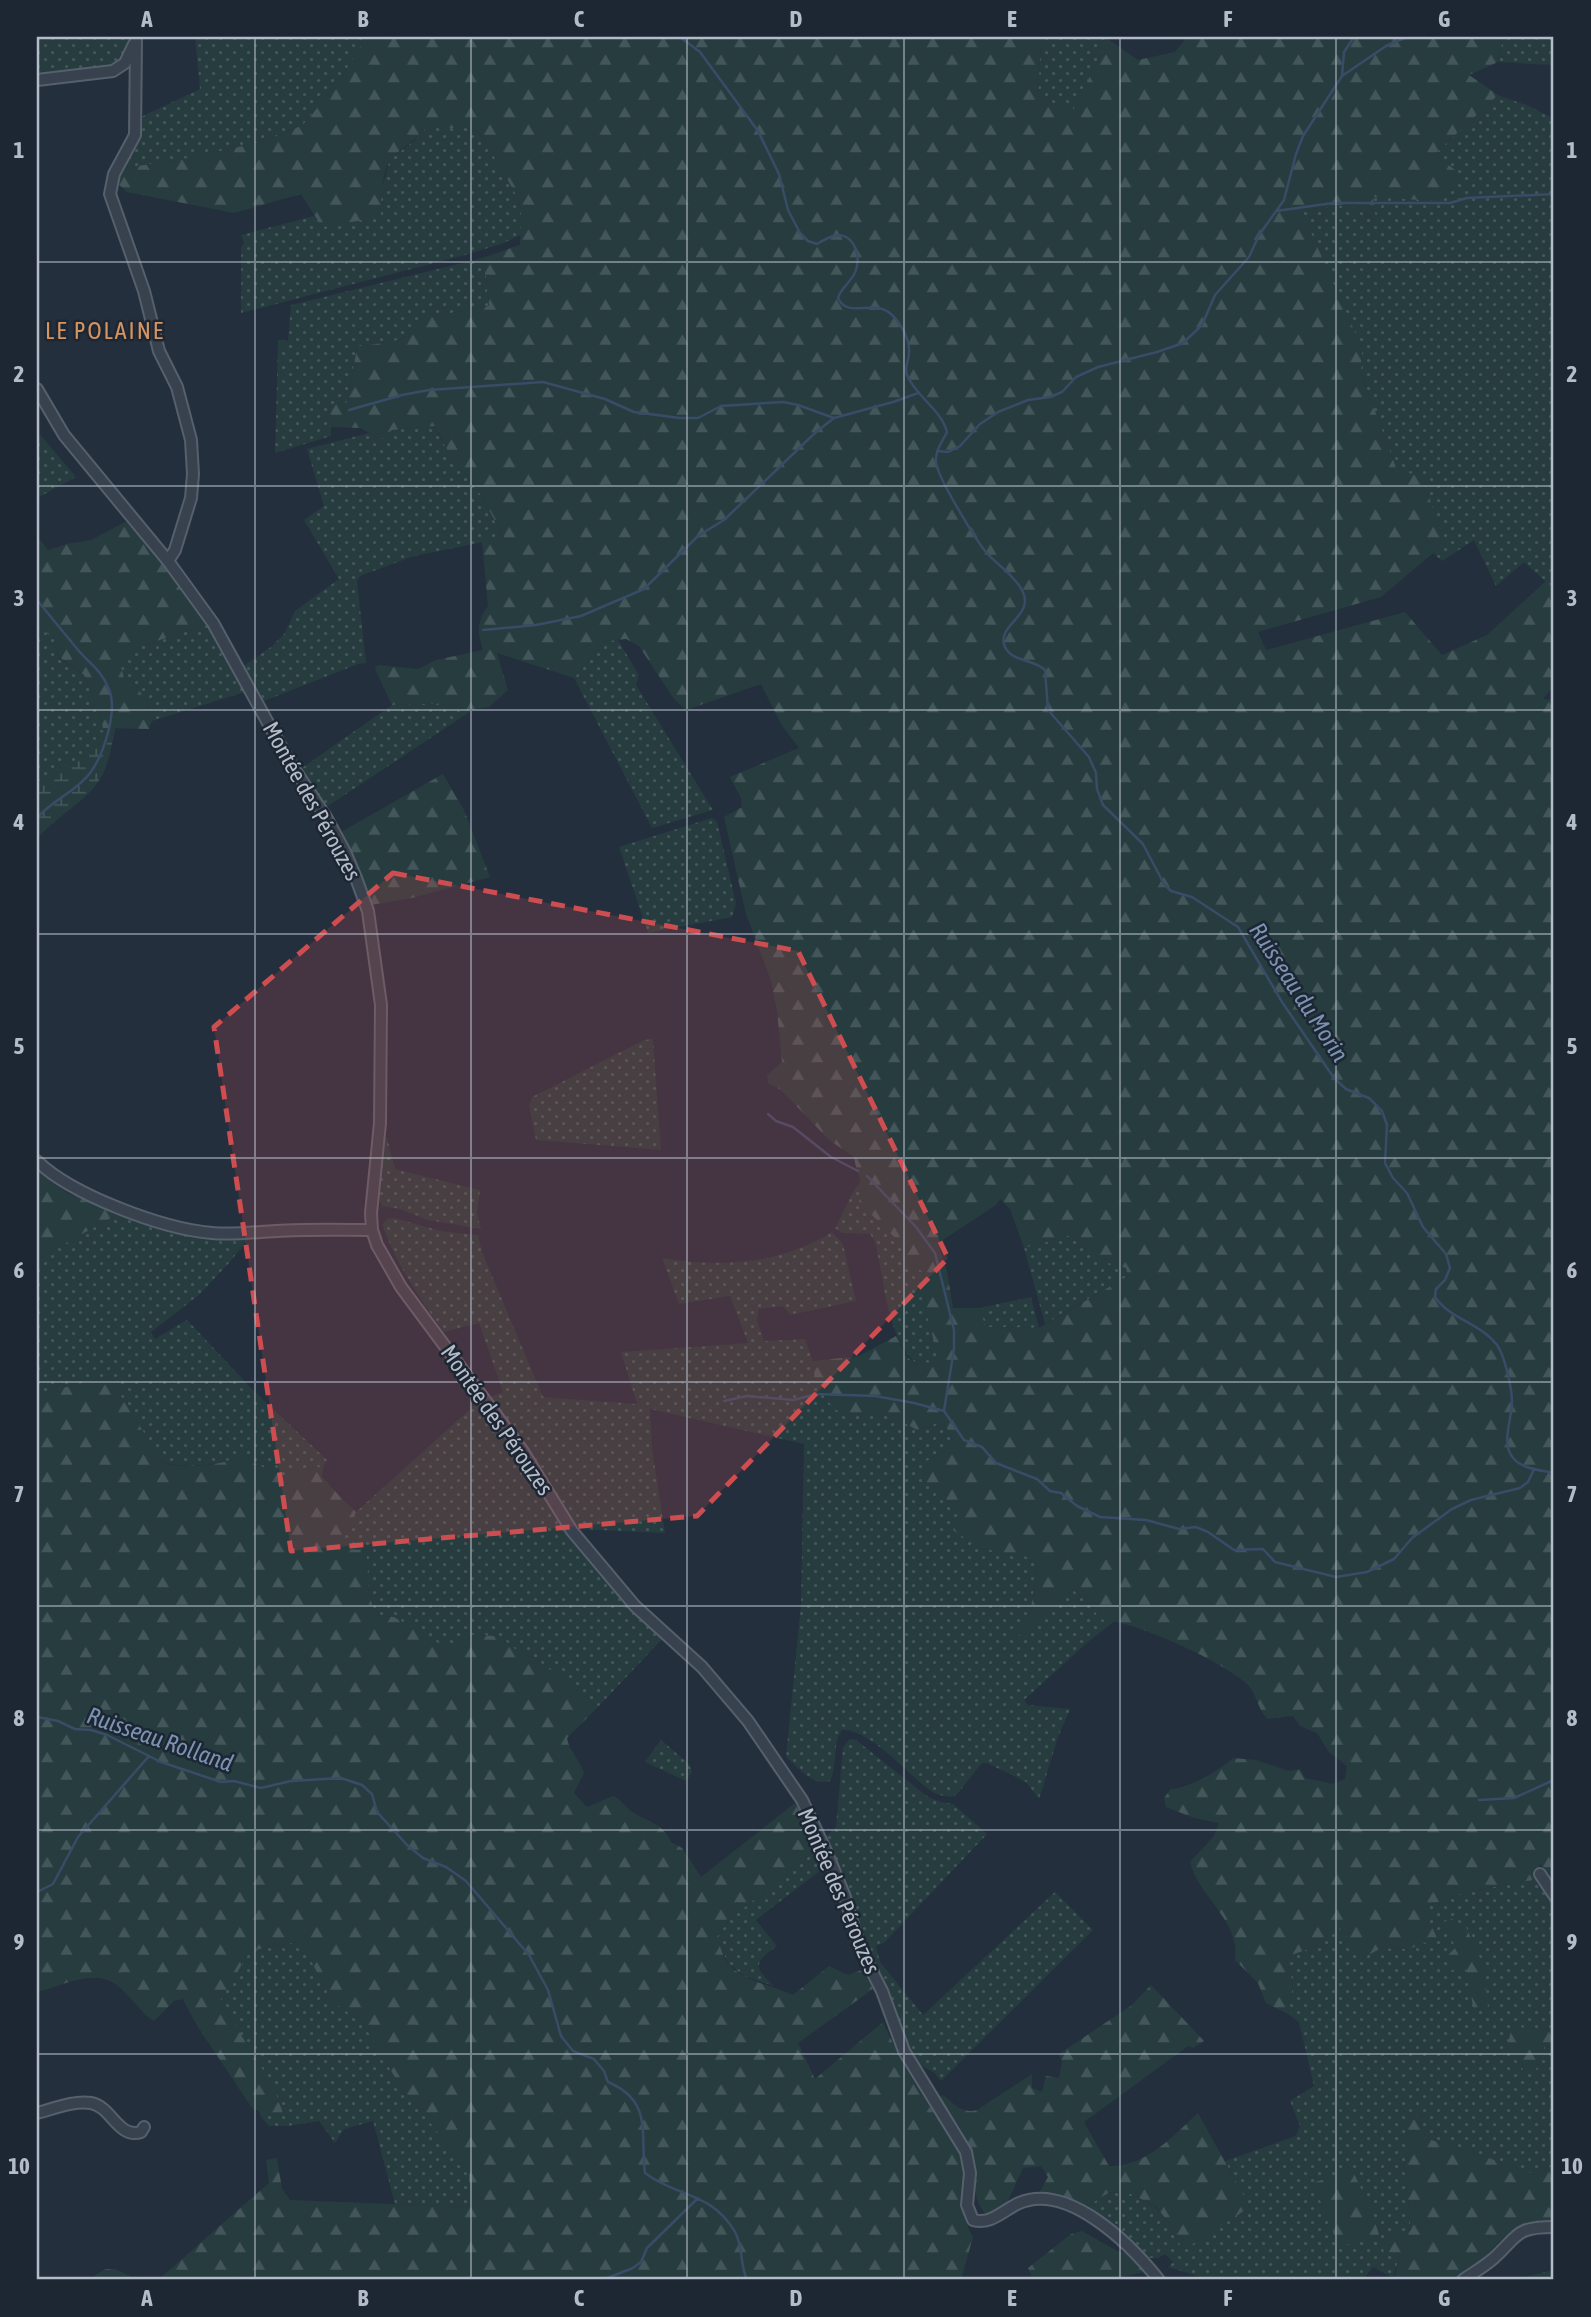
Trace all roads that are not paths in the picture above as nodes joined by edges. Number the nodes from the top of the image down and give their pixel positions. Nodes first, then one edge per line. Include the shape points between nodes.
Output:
1 (136, 39) edge
2 (37, 80) edge
3 (37, 389) edge
4 (168, 562) junction
5 (37, 1161) edge
6 (372, 1230) junction
7 (1540, 1874) dead end
8 (1554, 1895) edge
9 (37, 2113) edge
10 (144, 2127) dead end
11 (1554, 2227) edge
12 (1159, 2280) edge
13 (1463, 2280) edge

1 - 2 street via 125,63 113,71
1 - 4 street via 135,135 114,174 110,194 191,440 191,498
3 - 4 street, Montée des Pérouzes via 64,435
4 - 6 street, Montée des Pérouzes via 214,623 289,761 326,817 368,911 381,1005 380,1123
5 - 6 street via 50,1174 105,1202 195,1231
6 - 12 street, Montée des Pérouzes via 401,1287 522,1450 572,1531 635,1606 702,1667 748,1721 802,1800 827,1851 860,1948 904,2051 966,2152 970,2173 967,2205 973,2220 986,2221 1019,2203 1056,2201 1080,2209 1103,2225
7 - 8 street
9 - 10 street via 92,2103 130,2133
11 - 13 street via 1519,2232

